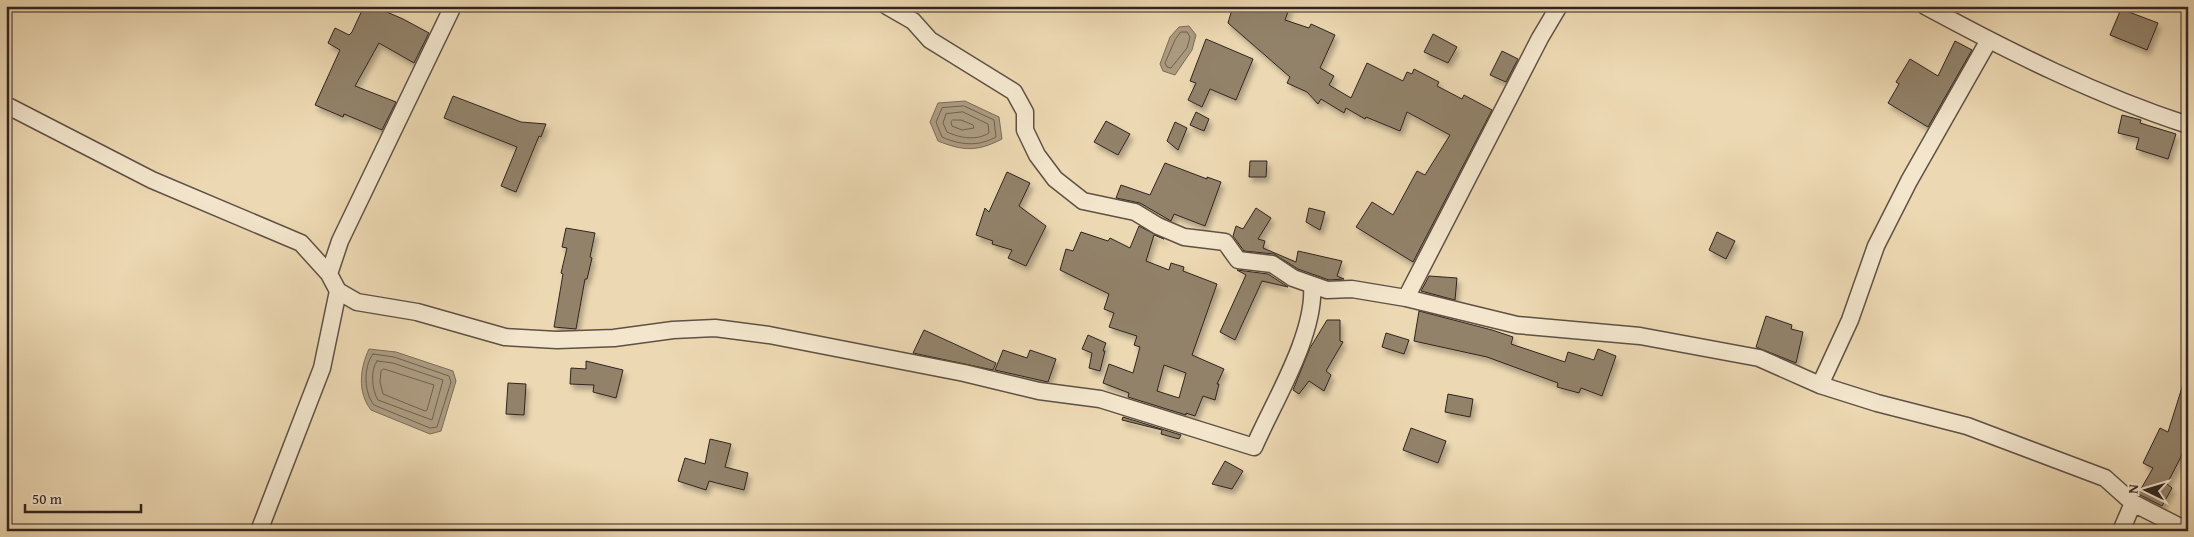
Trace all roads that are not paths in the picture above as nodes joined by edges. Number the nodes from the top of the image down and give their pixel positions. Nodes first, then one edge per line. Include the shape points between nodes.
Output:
1 (453, 6) edge
2 (887, 6) edge
3 (1559, 6) edge
4 (1925, 6) edge
5 (1989, 40) junction
6 (6, 105) edge
7 (2188, 125) edge
8 (329, 274) junction
9 (1312, 285) junction
10 (338, 291) junction
11 (1406, 298) junction
12 (1820, 385) junction
13 (2133, 503) junction
14 (259, 531) edge
15 (2121, 531) edge
16 (2188, 531) edge

1 - 8 street via 340,241
2 - 9 street via 913,21 930,40 1014,92 1025,112 1025,130 1037,155 1055,179 1083,201 1135,212 1184,237 1225,242 1238,260 1272,264 1293,278
3 - 11 street
4 - 5 street
5 - 7 street via 2150,113
5 - 12 street via 1876,246 1850,320
6 - 8 street via 152,180 301,243
8 - 10 street
9 - 10 street via 1311,304 1300,348 1254,446 1100,399 1039,390 769,335 716,328 614,338 505,337 416,312 358,302
9 - 11 street via 1327,290 1352,289
10 - 14 street via 322,368
11 - 12 street via 1517,325 1640,336 1758,358
12 - 13 street via 1967,426 2045,454 2105,478
13 - 15 street
13 - 16 street

